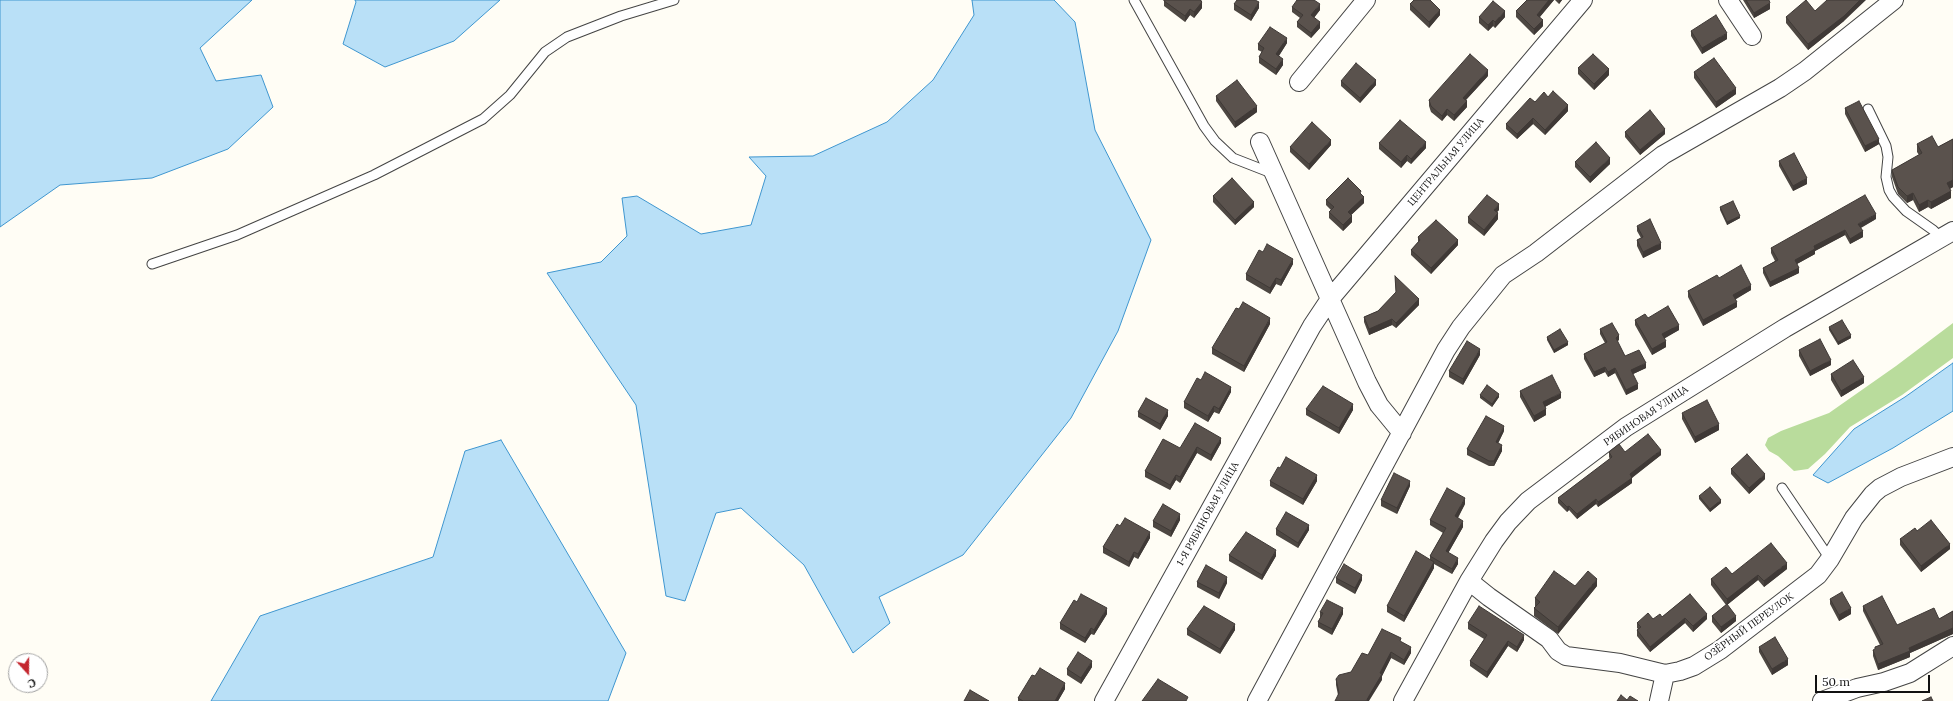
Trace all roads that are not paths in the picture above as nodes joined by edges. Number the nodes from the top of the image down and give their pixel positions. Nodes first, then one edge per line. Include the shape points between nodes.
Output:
1 (674, 0) edge
2 (1134, 0) edge
3 (1366, 0) edge
4 (1583, 0) edge
5 (1728, 0) edge
6 (1894, 0) edge
7 (1752, 36) dead end
8 (1299, 82) dead end
9 (1868, 109) dead end
10 (1260, 142) dead end
11 (1275, 175) junction
12 (1947, 235) edge
13 (152, 264) dead end
14 (1330, 299) junction
15 (1312, 326) joint
16 (1402, 433) junction
17 (1953, 457) edge
18 (1782, 488) dead end
19 (1830, 559) junction
20 (1469, 581) junction
21 (1953, 646) edge
22 (1665, 674) junction
23 (1104, 701) edge
24 (1256, 701) edge
25 (1403, 701) edge
26 (1659, 701) edge
27 (1822, 701) edge

1 - 13 lane via 621,16 567,37 545,52 510,95 483,119 374,175 238,235
2 - 11 lane via 1204,126 1215,141 1233,158
3 - 8 street
4 - 14 street, ЦЕНТРАЛЬНАЯ УЛИЦА
5 - 7 street
6 - 16 street via 1805,71 1663,155 1536,253 1503,275 1446,350
9 - 12 lane via 1886,146 1886,177 1893,197 1906,211 1933,230
10 - 11 street
11 - 14 street
12 - 20 street, РЯБИНОВАЯ УЛИЦА via 1785,328 1626,427 1528,502 1508,522
14 - 15 street, ЦЕНТРАЛЬНАЯ УЛИЦА
14 - 16 street via 1373,394
15 - 23 street, 1-Я РЯБИНОВАЯ УЛИЦА
16 - 24 street
17 - 19 street, ОЗЁРНЫЙ ПЕРЕУЛОК via 1880,488 1854,518
18 - 19 lane
19 - 22 street, ОЗЁРНЫЙ ПЕРЕУЛОК via 1818,575 1720,650 1694,666
20 - 22 street, ОЗЁРНЫЙ ПЕРЕУЛОК via 1549,639 1558,651 1566,656 1620,663
20 - 25 street, РЯБИНОВАЯ УЛИЦА
21 - 27 street via 1910,673
22 - 26 street

